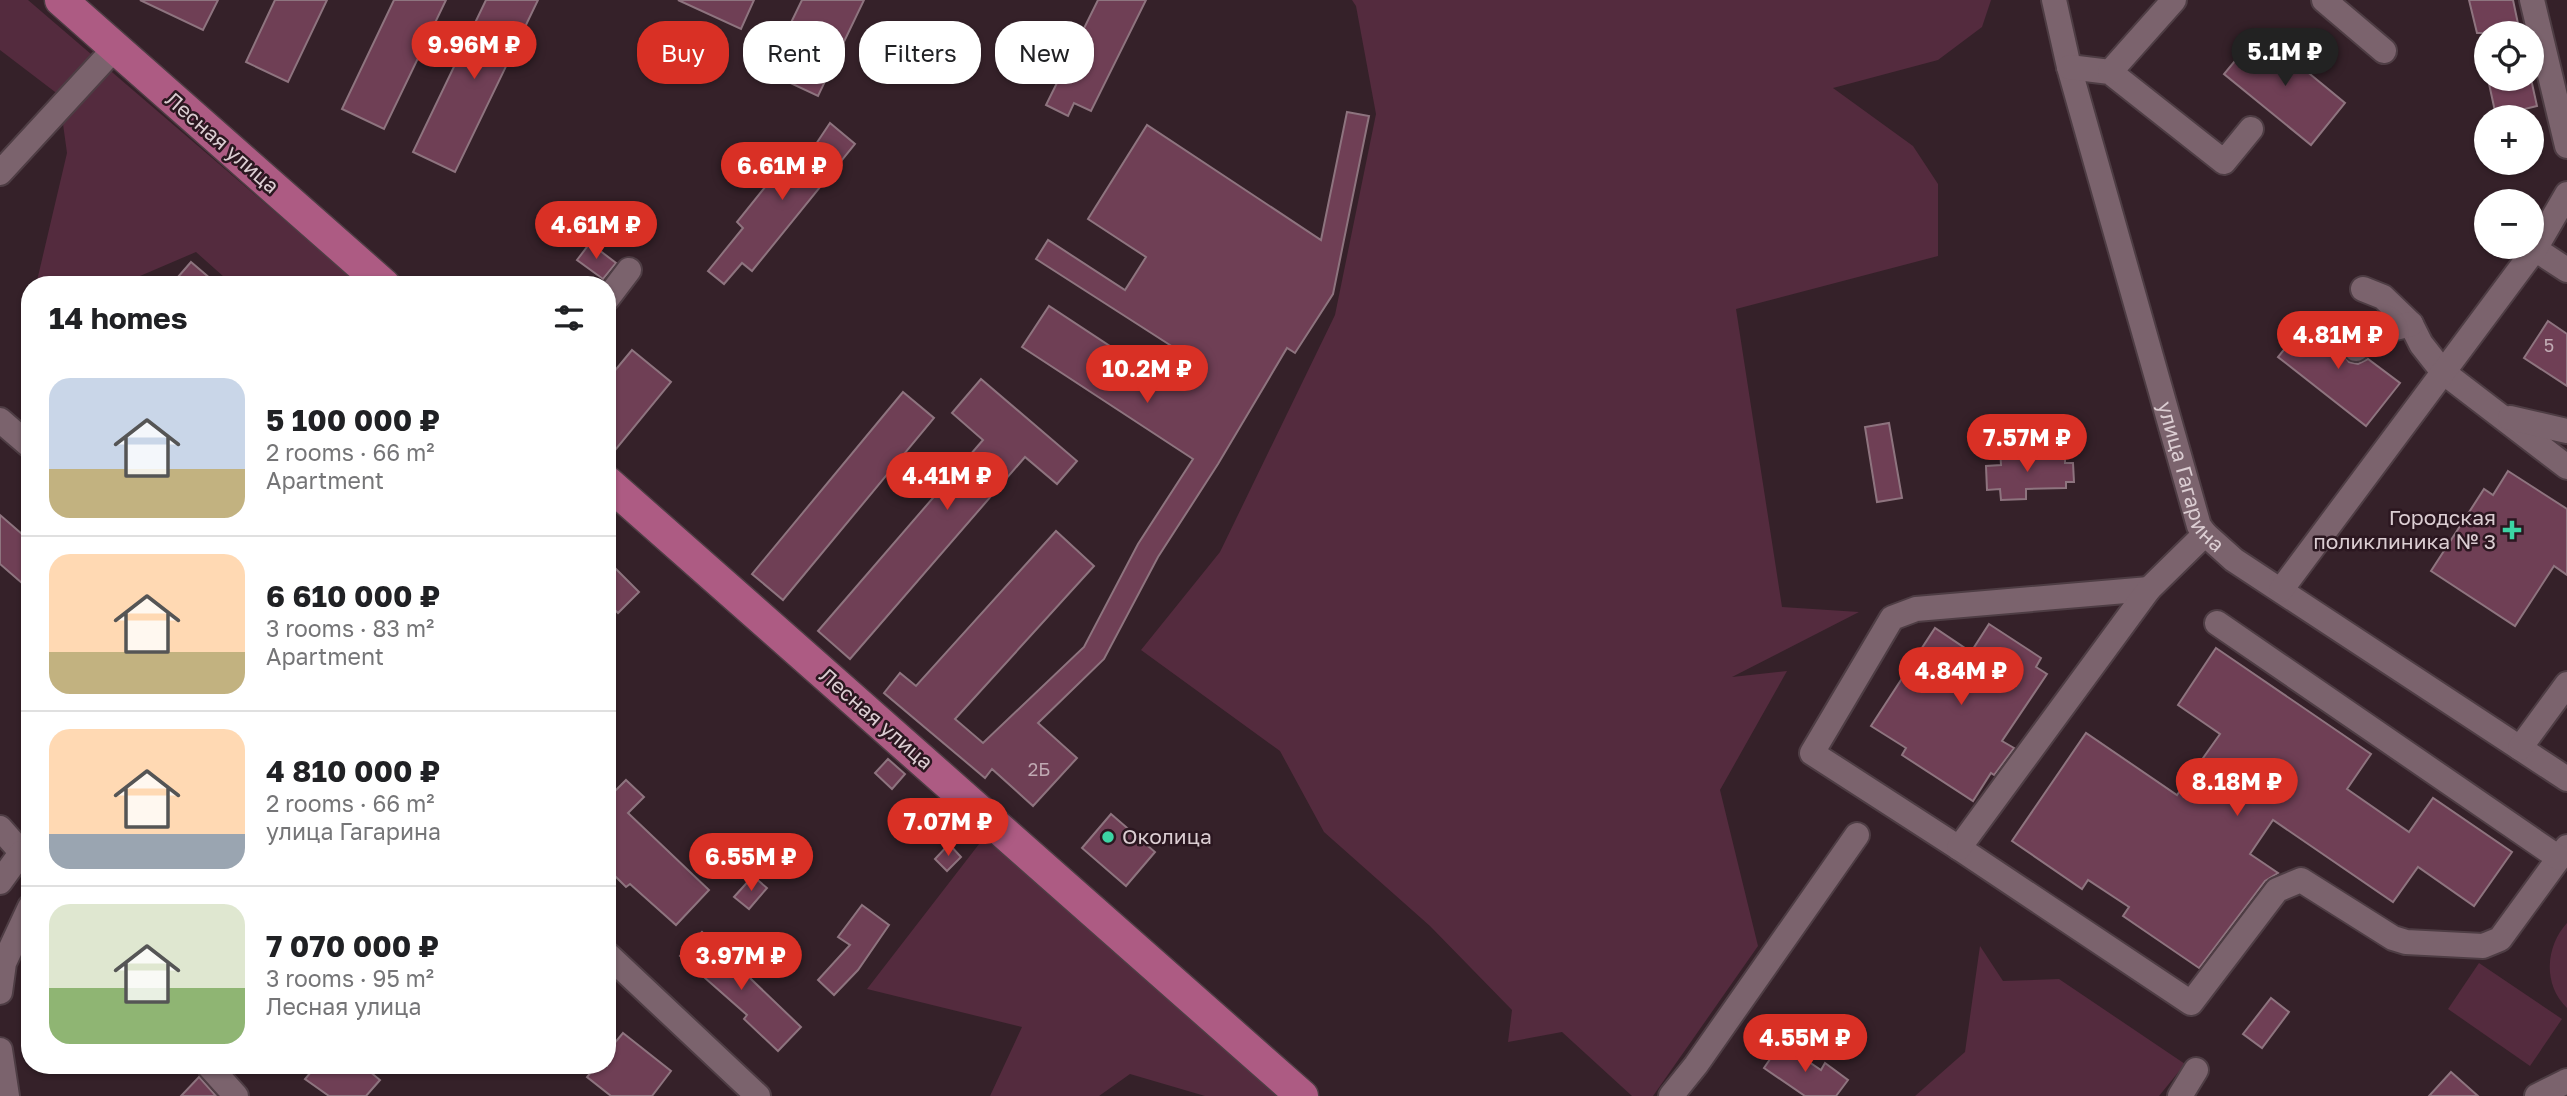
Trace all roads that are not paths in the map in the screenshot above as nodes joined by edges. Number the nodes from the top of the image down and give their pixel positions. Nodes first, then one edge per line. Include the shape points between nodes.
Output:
1 (61, 0) edge
2 (2054, 0) edge
3 (2174, 0) edge
4 (2324, 0) edge
5 (2532, 0) edge
6 (115, 48) junction
7 (2384, 51) dead end
8 (2069, 67) junction
9 (2110, 72) junction
10 (2251, 129) dead end
11 (2567, 146) edge
12 (0, 173) edge
13 (2567, 194) edge
14 (2544, 234) edge
15 (2544, 255) edge
16 (2528, 259) edge
17 (629, 270) dead end
18 (2567, 270) edge
19 (374, 276) edge
20 (616, 287) edge
21 (2362, 289) dead end
22 (2411, 324) junction
23 (2356, 349) dead end
24 (2443, 372) junction
25 (2501, 416) junction
26 (0, 420) edge
27 (2567, 431) edge
28 (21, 438) edge
29 (2567, 467) edge
30 (616, 490) edge
31 (2205, 534) junction
32 (2149, 589) junction
33 (2281, 590) junction
34 (2217, 623) dead end
35 (2567, 684) edge
36 (2520, 748) junction
37 (2567, 779) edge
38 (0, 828) edge
39 (1857, 835) dead end
40 (1959, 848) junction
41 (21, 853) edge
42 (2563, 853) edge
43 (21, 862) edge
44 (0, 882) edge
45 (21, 926) edge
46 (616, 962) edge
47 (0, 992) edge
48 (0, 1050) edge
49 (2196, 1070) dead end
50 (216, 1074) edge
51 (2567, 1081) edge
52 (7, 1096) edge
53 (236, 1096) edge
54 (758, 1096) edge
55 (1302, 1096) edge
56 (1671, 1096) edge
57 (2180, 1096) edge
58 (2537, 1096) edge

1 - 6 main road, Лесная улица
2 - 8 street, улица Гагарина
3 - 9 street
4 - 7 street
5 - 11 street
6 - 12 street
6 - 19 main road, Лесная улица
8 - 9 street
8 - 31 street, улица Гагарина via 2199,526
9 - 10 street via 2224,162
13 - 14 street
15 - 18 street
16 - 24 street
17 - 20 street
21 - 22 street via 2383,297
22 - 23 street via 2379,332
22 - 24 street
24 - 25 street
24 - 33 street
25 - 27 street
25 - 29 street
26 - 28 street
30 - 55 main road, Лесная улица
31 - 32 street
31 - 33 street, улица Гагарина via 2234,560
32 - 40 street
32 - 40 street via 1916,609 1892,618 1812,752
33 - 36 street, улица Гагарина
34 - 42 street
35 - 36 street
36 - 37 street, улица Гагарина
38 - 41 street
39 - 56 street
40 - 42 street via 2192,1003 2277,890 2301,880 2393,938 2483,946 2500,939
43 - 44 street
45 - 47 street via 4,963
46 - 54 street
48 - 52 street
49 - 57 street
50 - 53 street
51 - 58 street

